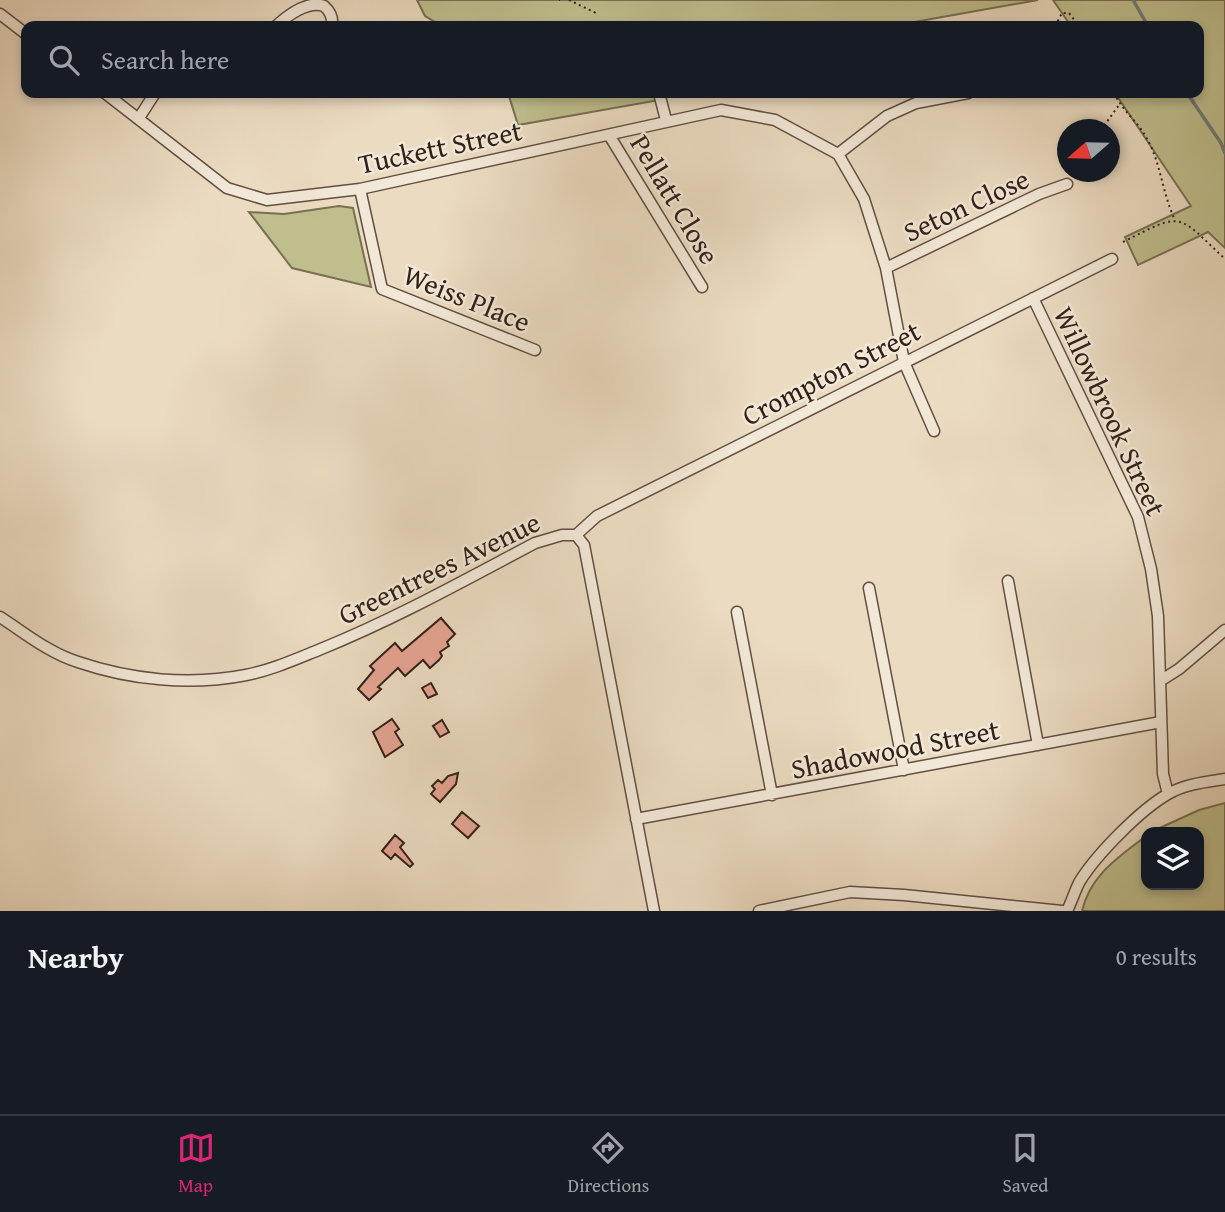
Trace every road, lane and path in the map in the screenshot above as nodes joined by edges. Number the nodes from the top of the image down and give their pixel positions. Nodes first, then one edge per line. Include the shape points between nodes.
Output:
1 (569, 0) edge
2 (598, 13) dead end
3 (0, 14) edge
4 (282, 21) edge
5 (333, 21) edge
6 (1058, 21) edge
7 (1075, 21) edge
8 (21, 29) edge
9 (112, 98) edge
10 (152, 98) edge
11 (660, 98) edge
12 (942, 98) edge
13 (1116, 98) edge
14 (1119, 105) junction
15 (139, 118) junction
16 (1109, 119) edge
17 (666, 120) junction
18 (609, 135) junction
19 (838, 154) junction
20 (1068, 184) dead end
21 (360, 189) junction
22 (1175, 220) junction
23 (1123, 242) dead end
24 (1112, 259) dead end
25 (1225, 259) edge
26 (886, 268) junction
27 (702, 287) dead end
28 (1033, 298) junction
29 (535, 350) dead end
30 (904, 362) junction
31 (934, 431) dead end
32 (576, 535) junction
33 (1009, 581) dead end
34 (869, 588) dead end
35 (737, 612) dead end
36 (0, 617) edge
37 (1225, 630) edge
38 (1160, 681) junction
39 (1161, 722) junction
40 (1038, 745) junction
41 (904, 770) junction
42 (1225, 779) edge
43 (1168, 794) junction
44 (772, 795) junction
45 (636, 818) junction
46 (785, 909) edge
47 (654, 911) edge
48 (759, 911) edge
49 (1062, 911) edge
50 (1068, 911) edge

1 - 2 path
3 - 8 street
4 - 5 street via 310,2 321,3
6 - 7 path via 1062,13 1069,13
9 - 15 street, Tuckett Street
10 - 15 street
11 - 17 street
12 - 19 street via 887,116
13 - 14 path
14 - 16 path
14 - 22 path via 1146,136
15 - 21 street, Tuckett Street via 228,188 267,200
17 - 18 street, Tuckett Street
17 - 19 street, Tuckett Street via 721,110 775,120
18 - 21 street, Tuckett Street
18 - 27 street, Pellatt Close
19 - 26 street via 864,200
20 - 26 street, Seton Close
21 - 29 street, Weiss Place via 382,289
22 - 23 path
22 - 25 path via 1187,224
24 - 28 street, Crompton Street
26 - 30 street
28 - 30 street, Crompton Street
28 - 38 street, Willowbrook Street via 1138,517 1158,616
30 - 31 street
30 - 32 street, Crompton Street via 597,516
32 - 36 street, Greentrees Avenue via 535,543 377,626 245,676 142,679 55,653
32 - 45 street, Greentrees Avenue via 584,545
33 - 40 street
34 - 41 street
35 - 44 street
37 - 38 street
38 - 39 street, Willowbrook Street
39 - 40 street, Shadowood Street
39 - 43 street, Willowbrook Street
40 - 41 street, Shadowood Street
41 - 44 street, Shadowood Street
42 - 43 street
43 - 50 street via 1097,858 1079,883
44 - 45 street, Shadowood Street
45 - 47 street, Greentrees Avenue
46 - 48 street
46 - 49 street via 850,892

